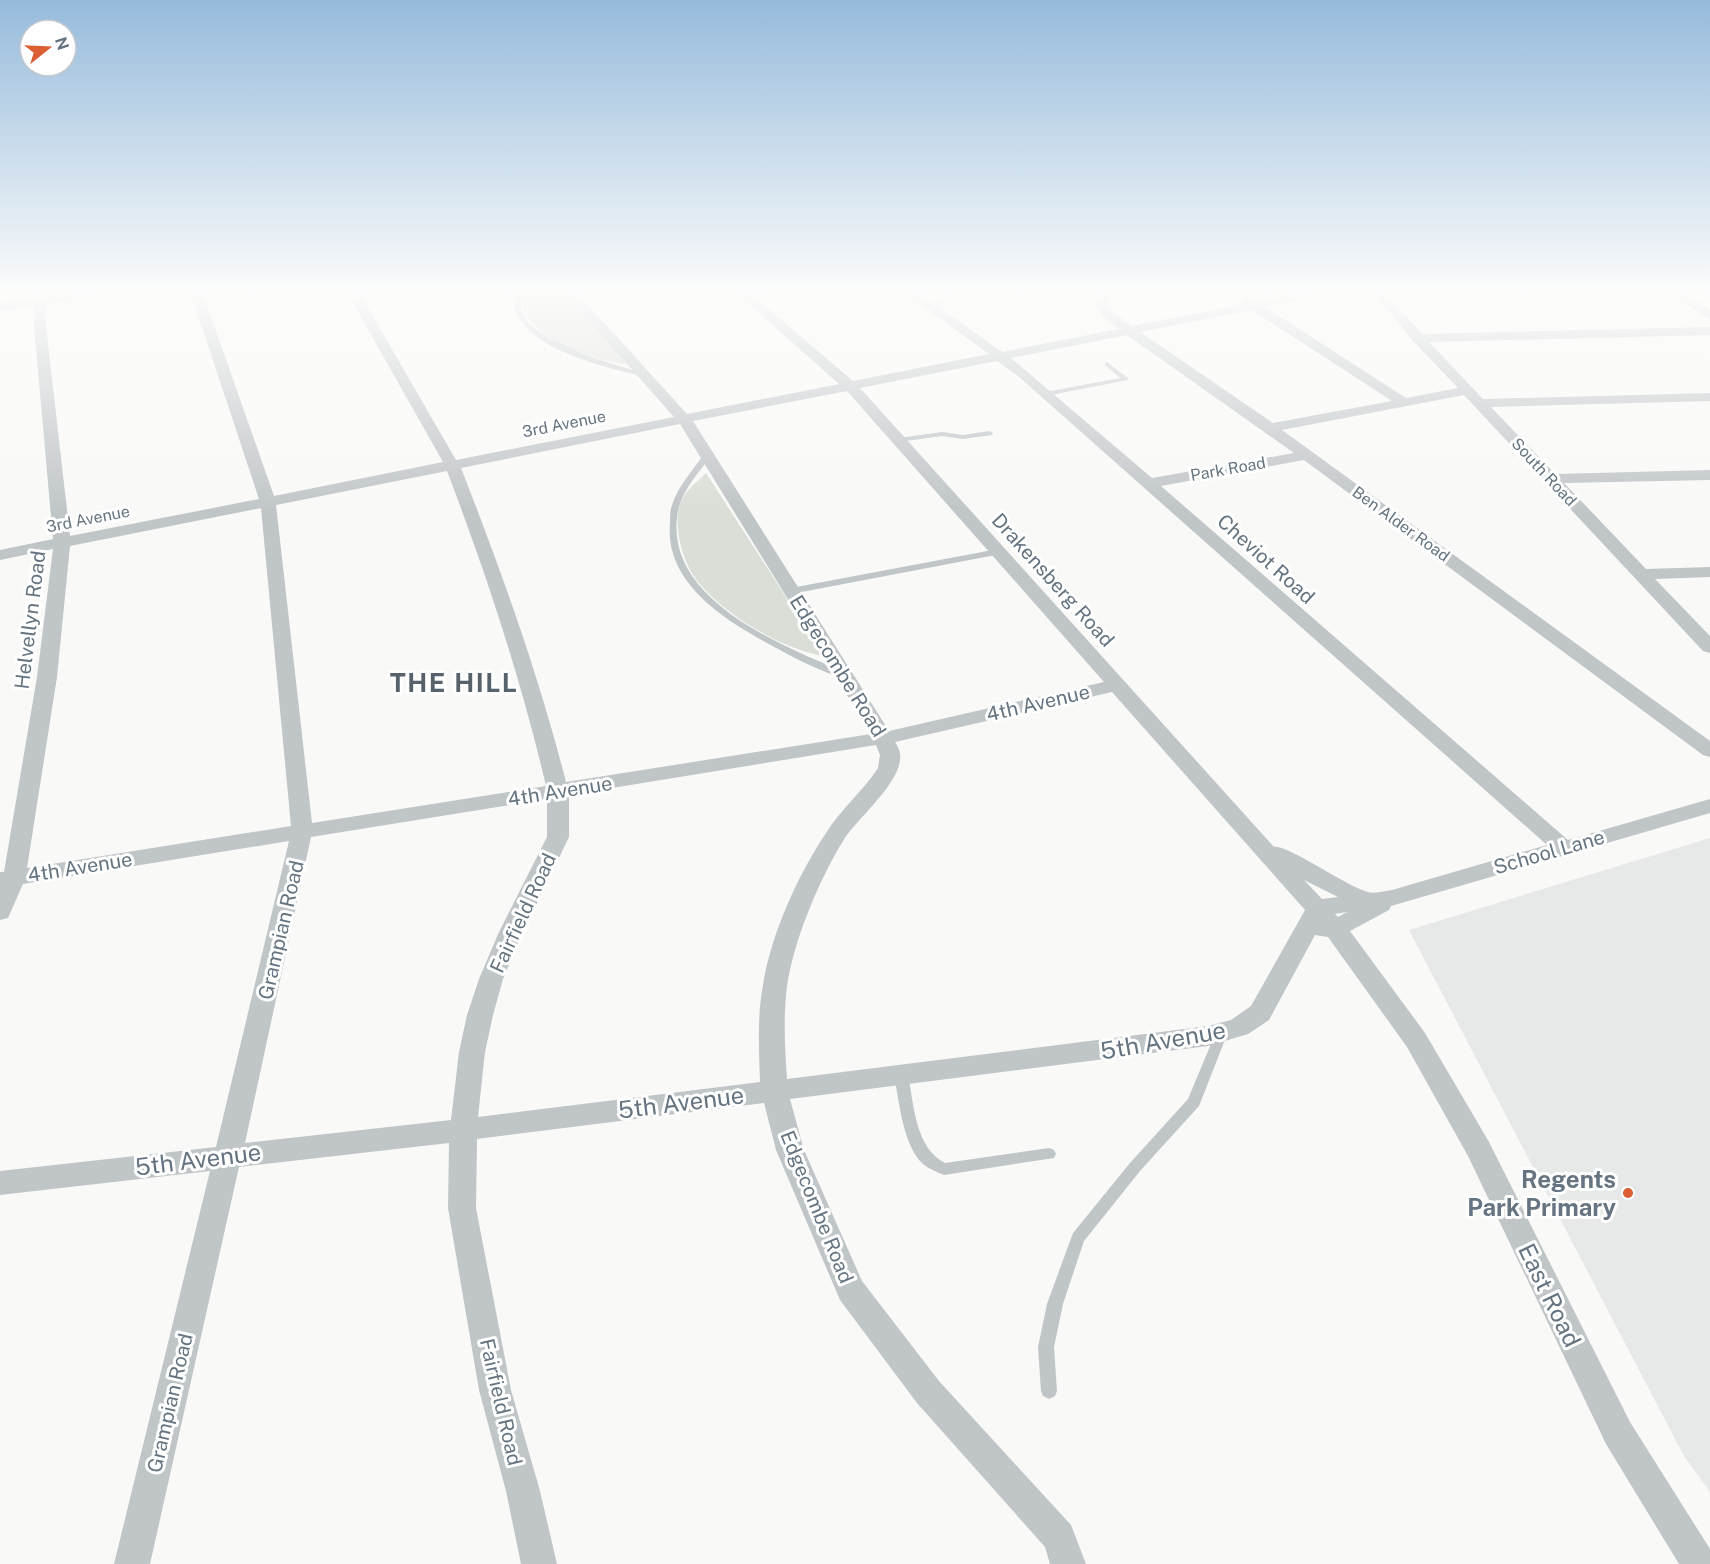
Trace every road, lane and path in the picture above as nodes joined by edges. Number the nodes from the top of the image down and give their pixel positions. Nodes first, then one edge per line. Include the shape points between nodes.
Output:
1 (44, 367) edge
2 (222, 367) edge
3 (396, 367) edge
4 (618, 367) edge
5 (636, 367) edge
6 (828, 367) edge
7 (948, 367) edge
8 (1014, 367) edge
9 (1111, 367) edge
10 (1183, 367) edge
11 (1347, 367) edge
12 (1446, 367) edge
13 (642, 374) junction
14 (851, 387) junction
15 (1469, 390) junction
16 (1046, 394) junction
17 (1710, 397) edge
18 (1404, 403) junction
19 (1480, 403) junction
20 (684, 419) junction
21 (1270, 428) junction
22 (989, 433) dead end
23 (898, 440) junction
24 (1306, 455) junction
25 (707, 456) junction
26 (452, 465) junction
27 (1710, 475) edge
28 (1551, 479) junction
29 (1150, 483) junction
30 (268, 502) junction
31 (62, 542) junction
32 (998, 552) junction
33 (0, 555) edge
34 (1710, 572) edge
35 (1641, 574) junction
36 (791, 591) junction
37 (1710, 647) edge
38 (844, 675) junction
39 (1117, 685) junction
40 (884, 738) junction
41 (1710, 751) edge
42 (558, 792) junction
43 (1709, 807) edge
44 (302, 830) junction
45 (1254, 836) junction
46 (1564, 848) junction
47 (7, 879) edge
48 (1392, 898) junction
49 (1367, 901) junction
50 (0, 912) edge
51 (1320, 922) junction
52 (1222, 1032) junction
53 (901, 1075) junction
54 (774, 1090) junction
55 (462, 1130) junction
56 (1049, 1154) dead end
57 (229, 1156) junction
58 (0, 1183) edge
59 (1049, 1391) dead end
60 (132, 1564) edge
61 (539, 1564) edge
62 (1068, 1564) edge
63 (1699, 1564) edge

1 - 31 street, Helvellyn Road
2 - 30 street, Grampian Road
3 - 26 street, Fairfield Road
4 - 13 lane
5 - 13 street, Edgecombe Road
6 - 14 street, Drakensberg Road
7 - 14 street, 3rd Avenue
8 - 16 street, Cheviot Road
9 - 16 lane via 1126,379
10 - 21 street, Ben Alder Road
11 - 18 street
12 - 15 street, South Road
13 - 20 street, Edgecombe Road
14 - 20 street, 3rd Avenue
14 - 23 street, Drakensberg Road
15 - 18 street
15 - 19 street, South Road
16 - 29 street, Cheviot Road
17 - 19 street
18 - 21 street
19 - 28 street, South Road
20 - 25 street, Edgecombe Road
20 - 26 street, 3rd Avenue
21 - 24 street, Ben Alder Road
22 - 23 lane
23 - 32 street, Drakensberg Road
24 - 29 street, Park Road
24 - 41 street, Ben Alder Road
25 - 36 street, Edgecombe Road
25 - 38 lane via 675,506 673,548 685,573 703,596 742,628
26 - 30 street, 3rd Avenue
26 - 42 street, Fairfield Road via 489,565
27 - 28 street
28 - 35 street, South Road
29 - 46 street, Cheviot Road
30 - 31 street, 3rd Avenue
30 - 44 street, Grampian Road
31 - 33 street, 3rd Avenue
31 - 47 street, Helvellyn Road via 47,677
32 - 36 lane
32 - 39 street, Drakensberg Road
34 - 35 street
35 - 37 street, South Road
36 - 38 street, Edgecombe Road
38 - 40 street, Edgecombe Road
39 - 40 street, 4th Avenue
39 - 45 street, Drakensberg Road
40 - 42 street, 4th Avenue
40 - 54 street, Edgecombe Road via 890,755 888,768 835,835 811,877 789,934 774,995
42 - 44 street, 4th Avenue
42 - 55 street, Fairfield Road via 558,837 507,942 480,1015
43 - 46 street, School Lane
44 - 47 street, 4th Avenue
44 - 57 street, Grampian Road
45 - 49 street via 1322,880
45 - 51 street, Drakensberg Road
46 - 48 street, School Lane
47 - 50 street, Helvellyn Road
48 - 49 street, School Lane
48 - 51 street, School Lane
49 - 51 street, School Lane
51 - 52 street, 5th Avenue via 1293,950 1260,1013 1239,1027
51 - 63 street, East Road via 1422,1050 1479,1150 1618,1433
52 - 53 street, 5th Avenue via 1115,1050
52 - 59 lane via 1194,1102 1078,1238 1055,1304 1046,1347
53 - 54 street, 5th Avenue
53 - 56 lane via 913,1127 930,1162 944,1169
54 - 55 street, 5th Avenue
54 - 62 street, Edgecombe Road via 790,1150 851,1290 928,1392 1059,1537
55 - 57 street, 5th Avenue
55 - 61 street, Fairfield Road via 462,1208 495,1390
57 - 58 street, 5th Avenue
57 - 60 street, Grampian Road

